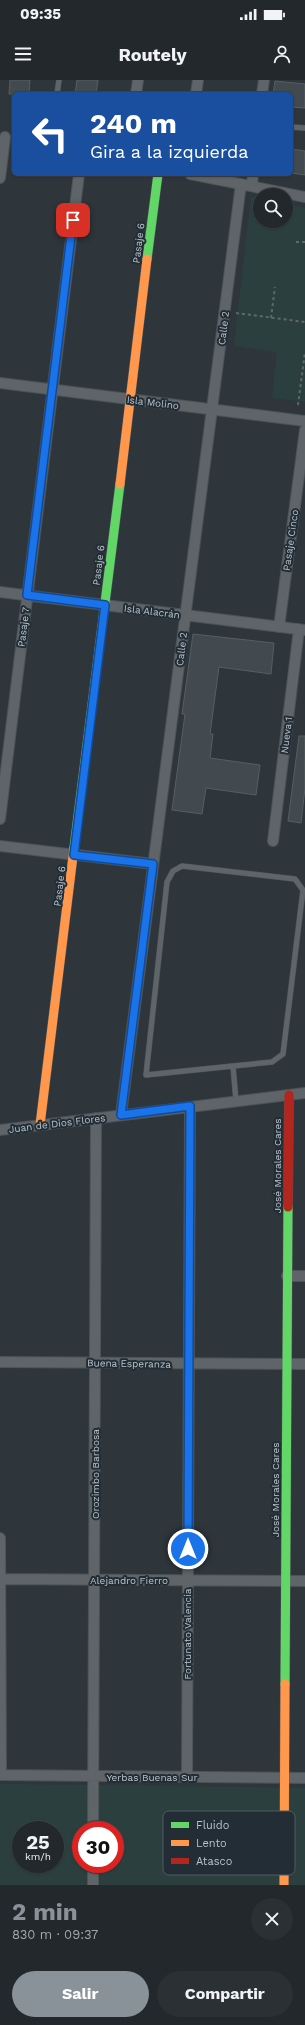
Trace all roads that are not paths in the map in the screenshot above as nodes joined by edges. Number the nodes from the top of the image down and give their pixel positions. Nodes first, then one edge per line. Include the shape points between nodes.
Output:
1 (59, 80) edge
2 (138, 80) edge
3 (198, 80) edge
4 (264, 80) edge
5 (57, 92) edge
6 (136, 92) edge
7 (196, 92) edge
8 (262, 92) edge
9 (293, 126) edge
10 (305, 128) edge
11 (6, 138) edge
12 (79, 176) edge
13 (158, 176) edge
14 (200, 176) edge
15 (253, 176) edge
16 (0, 178) edge
17 (241, 184) junction
18 (252, 186) junction
19 (305, 197) edge
20 (0, 383) edge
21 (52, 389) junction
22 (130, 399) junction
23 (212, 409) junction
24 (305, 421) edge
25 (305, 430) edge
26 (0, 592) edge
27 (27, 595) junction
28 (105, 605) junction
29 (185, 615) junction
30 (279, 627) junction
31 (302, 630) edge
32 (0, 819) edge
33 (273, 841) dead end
34 (0, 846) edge
35 (74, 855) junction
36 (153, 864) junction
37 (233, 1066) junction
38 (305, 1093) edge
39 (289, 1095) junction
40 (236, 1101) junction
41 (190, 1106) junction
42 (121, 1115) junction
43 (96, 1118) junction
44 (40, 1125) junction
45 (0, 1130) edge
46 (287, 1276) junction
47 (305, 1276) edge
48 (0, 1362) edge
49 (95, 1362) junction
50 (189, 1363) junction
51 (287, 1364) junction
52 (305, 1364) edge
53 (0, 1538) edge
54 (0, 1579) edge
55 (94, 1580) junction
56 (188, 1580) junction
57 (286, 1581) junction
58 (305, 1581) edge
59 (0, 1776) edge
60 (94, 1776) junction
61 (187, 1777) junction
62 (284, 1778) junction
63 (305, 1778) edge
64 (284, 1811) edge
65 (93, 1821) edge
66 (93, 1873) edge
67 (93, 1885) edge

1 - 5 lane
2 - 6 street
3 - 7 street
4 - 8 street
9 - 10 lane
11 - 16 street
12 - 21 street, Pasaje 7
13 - 22 street, Pasaje 6
14 - 17 street
15 - 18 street
17 - 18 street
17 - 23 street, Calle 2
18 - 19 street
20 - 21 street, Isla Molino
21 - 22 street, Isla Molino
21 - 27 street, Pasaje 7
22 - 23 street, Isla Molino
22 - 28 street, Pasaje 6
23 - 24 street, Isla Molino
23 - 29 street, Calle 2
25 - 30 street, Pasaje Cinco
26 - 27 street, Isla Alacrán
27 - 28 street, Isla Alacrán
27 - 32 street, Pasaje 7
28 - 29 street, Isla Alacrán
28 - 35 street, Pasaje 6
29 - 30 street, Isla Alacrán
29 - 36 street, Calle 2
30 - 31 street, Isla Alacrán
31 - 33 street, Nueva 1
34 - 35 street
35 - 36 street
35 - 44 street, Pasaje 6
36 - 42 street, Calle 2
37 - 37 lane via 272,1062 283,1054 303,890 295,879 182,866 173,871 167,882 146,1075
37 - 40 lane
38 - 39 street, Juan de Dios Flores
39 - 40 street, Juan de Dios Flores
39 - 46 street, José Morales Cares
40 - 41 street, Juan de Dios Flores
41 - 42 street, Juan de Dios Flores
41 - 50 street, Fortunato Valencia
42 - 43 street, Juan de Dios Flores
43 - 44 street, Juan de Dios Flores
43 - 49 street, Orozimbo Barbosa
44 - 45 street, Juan de Dios Flores
46 - 47 street
46 - 51 street, José Morales Cares
48 - 49 street, Buena Esperanza
49 - 50 street, Buena Esperanza
49 - 55 street, Orozimbo Barbosa
50 - 51 street, Buena Esperanza
50 - 56 street, Fortunato Valencia
51 - 52 street, Buena Esperanza
51 - 57 street, José Morales Cares
53 - 54 street
54 - 55 street, Alejandro Fierro
54 - 59 street
55 - 56 street, Alejandro Fierro
55 - 60 street, Orozimbo Barbosa
56 - 57 street, Alejandro Fierro
56 - 61 street, Fortunato Valencia
57 - 58 street, Alejandro Fierro
57 - 62 street, José Morales Cares
59 - 60 street, Yerbas Buenas Sur
60 - 61 street, Yerbas Buenas Sur
60 - 65 street, Orozimbo Barbosa
61 - 62 street, Yerbas Buenas Sur
62 - 63 street, Yerbas Buenas Sur
62 - 64 street, José Morales Cares
66 - 67 street

